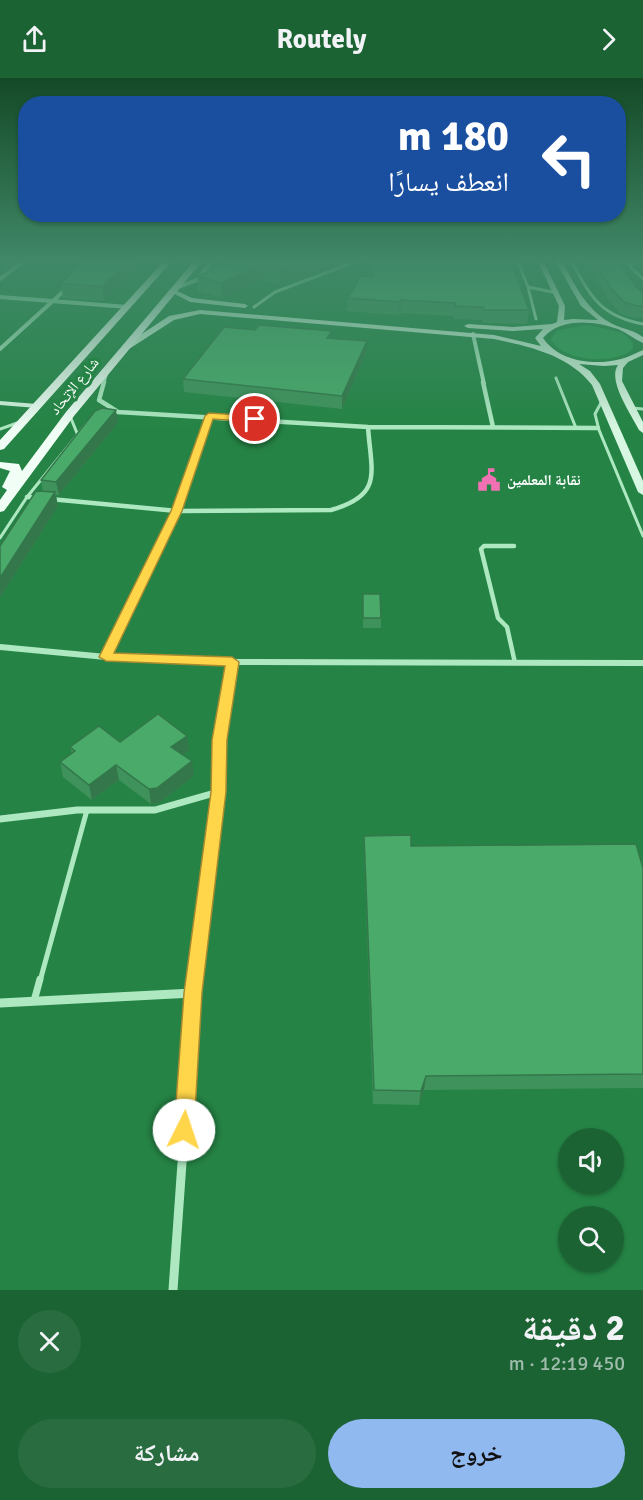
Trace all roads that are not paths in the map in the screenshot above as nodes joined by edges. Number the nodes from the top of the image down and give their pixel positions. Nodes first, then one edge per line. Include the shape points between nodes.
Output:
1 (37, 317) edge
2 (119, 317) edge
3 (152, 317) edge
4 (179, 317) edge
5 (256, 317) edge
6 (562, 317) edge
7 (597, 317) edge
8 (616, 317) edge
9 (391, 319) dead end
10 (560, 323) junction
11 (609, 324) junction
12 (643, 324) edge
13 (551, 326) junction
14 (472, 334) junction
15 (639, 335) edge
16 (643, 341) edge
17 (126, 347) junction
18 (0, 349) edge
19 (551, 352) junction
20 (643, 352) edge
21 (639, 357) edge
22 (566, 359) junction
23 (624, 362) junction
24 (108, 369) junction
25 (556, 378) dead end
26 (603, 399) junction
27 (0, 403) edge
28 (37, 406) junction
29 (632, 408) junction
30 (643, 408) edge
31 (118, 412) junction
32 (70, 414) junction
33 (107, 415) edge
34 (209, 416) junction
35 (23, 422) junction
36 (90, 422) edge
37 (368, 427) junction
38 (493, 428) junction
39 (576, 428) junction
40 (598, 428) junction
41 (0, 429) edge
42 (643, 430) edge
43 (76, 433) junction
44 (0, 447) edge
45 (0, 465) edge
46 (643, 492) edge
47 (27, 497) junction
48 (0, 503) edge
49 (0, 508) edge
50 (177, 511) junction
51 (643, 536) edge
52 (0, 538) edge
53 (514, 546) dead end
54 (0, 647) edge
55 (106, 657) junction
56 (232, 662) junction
57 (515, 663) junction
58 (643, 663) edge
59 (218, 792) junction
60 (87, 810) junction
61 (0, 819) edge
62 (193, 993) junction
63 (34, 1001) junction
64 (0, 1003) edge
65 (173, 1290) edge

1 - 18 street
2 - 28 main road, شارع الإتحاد
3 - 17 main road, شارع الإتحاد
4 - 17 main road
5 - 14 main road
6 - 10 main road
7 - 11 main road
8 - 12 lane
9 - 13 main road via 502,328
10 - 11 main road
10 - 13 main road
11 - 15 main road
13 - 19 main road via 539,338
14 - 19 main road via 515,340
14 - 38 street
15 - 16 main road
17 - 24 main road, شارع الإتحاد
19 - 22 main road
20 - 21 main road
21 - 23 main road
22 - 23 main road via 595,364
22 - 26 main road via 591,378
23 - 29 main road via 617,375
24 - 31 street via 99,400
24 - 32 main road, شارع الإتحاد
25 - 39 lane
26 - 40 lane via 595,414
26 - 46 main road
27 - 28 main road
28 - 35 main road, شارع الإتحاد
29 - 30 lane
29 - 42 main road
31 - 33 lane
31 - 34 street
32 - 43 lane
32 - 49 main road, شارع الإتحاد
34 - 37 street
34 - 50 street
35 - 41 lane
35 - 44 main road, شارع الإتحاد
36 - 43 lane
37 - 38 street
37 - 50 street via 371,481 368,491 349,505 308,512
38 - 39 street
39 - 40 street
40 - 51 lane
43 - 47 lane
45 - 48 main road via 15,466 16,471
47 - 50 street
47 - 52 lane
50 - 55 street
53 - 57 lane via 481,549 498,618 507,627
54 - 55 street
55 - 56 street
56 - 57 street
56 - 59 street via 219,740
57 - 58 street
59 - 60 street via 155,810
59 - 62 street
60 - 61 street
60 - 63 lane
62 - 63 street
62 - 65 street
63 - 64 street

